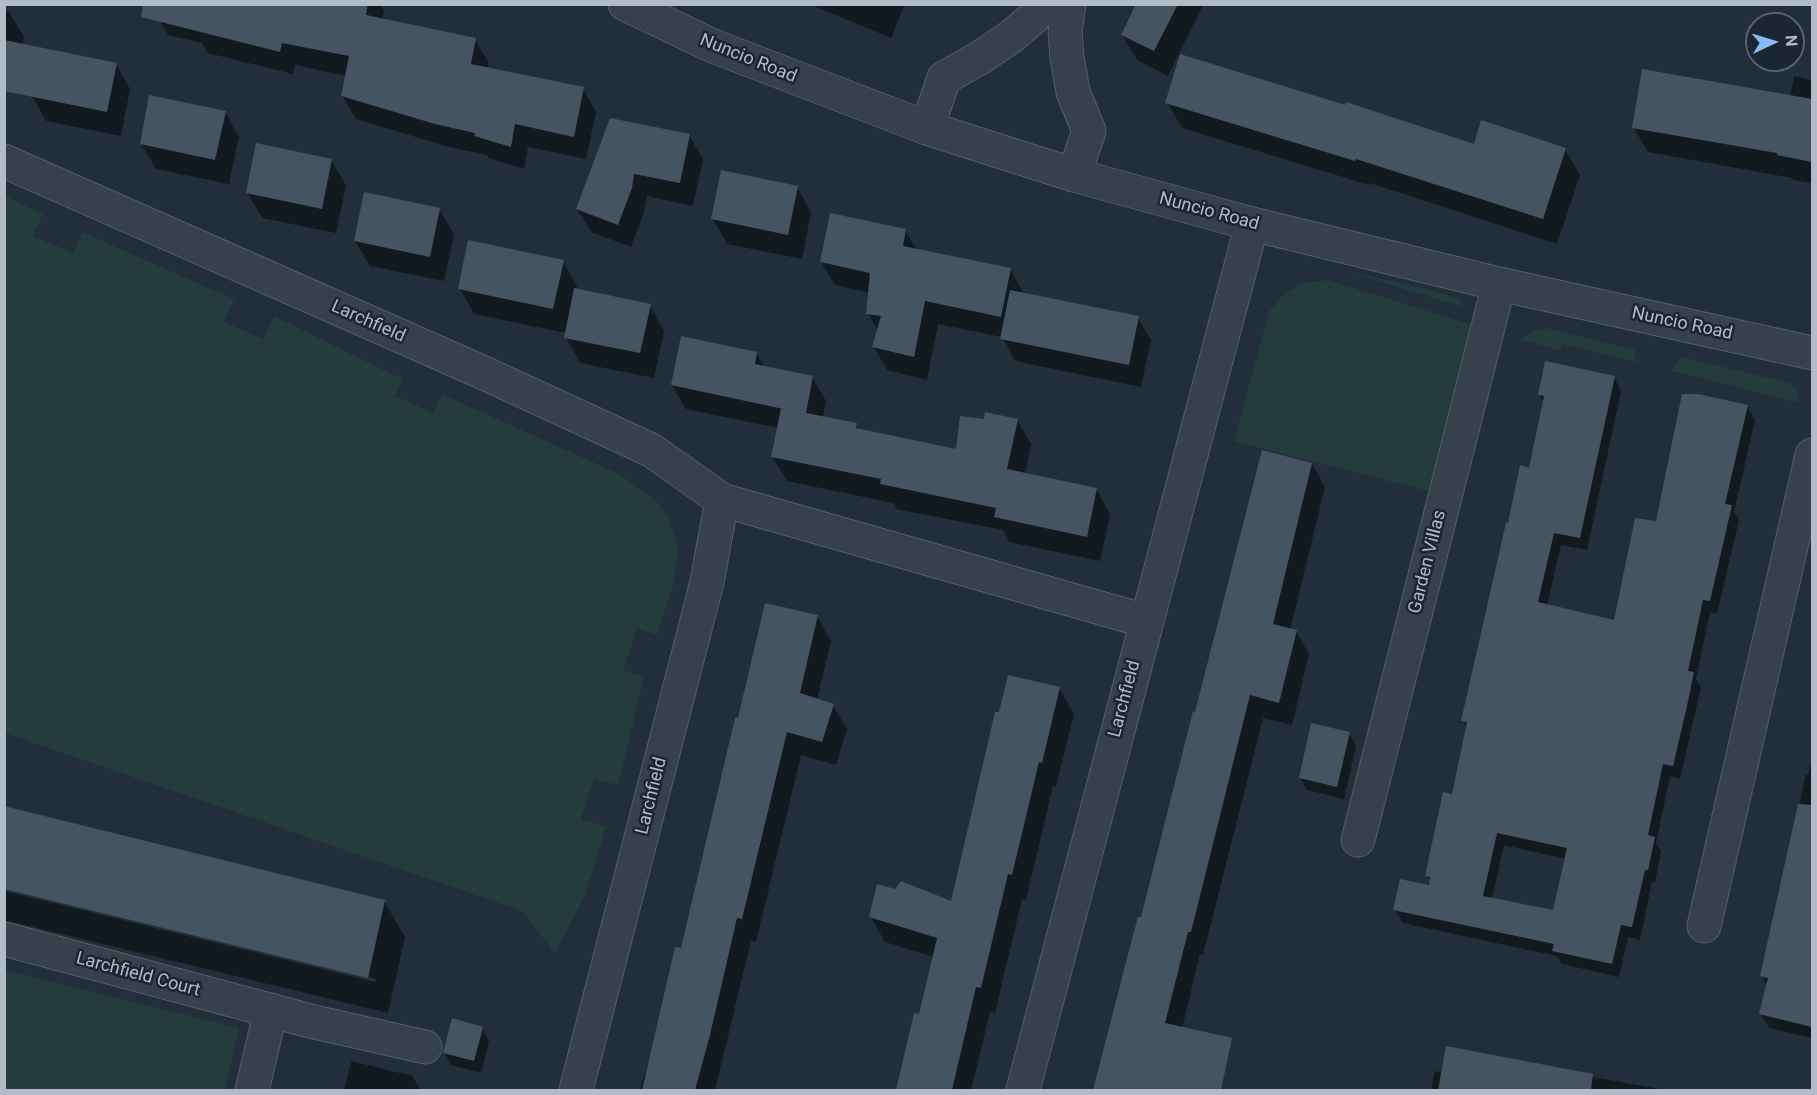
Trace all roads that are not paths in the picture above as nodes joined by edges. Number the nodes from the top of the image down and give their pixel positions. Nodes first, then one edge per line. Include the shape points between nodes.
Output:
1 (626, 4) edge
2 (1049, 4) edge
3 (1069, 4) edge
4 (927, 128) junction
5 (4, 161) edge
6 (1074, 175) junction
7 (1252, 224) junction
8 (1498, 284) junction
9 (1812, 353) edge
10 (1812, 455) edge
11 (722, 500) junction
12 (1146, 621) junction
13 (1358, 840) dead end
14 (1704, 926) dead end
15 (4, 939) edge
16 (271, 1010) junction
17 (425, 1047) dead end
18 (252, 1090) edge
19 (576, 1090) edge
20 (1023, 1090) edge

1 - 4 street, Nuncio Road via 714,46
2 - 4 street via 1012,36 944,78
3 - 6 street via 1067,57 1073,92 1089,131
4 - 6 street, Nuncio Road
5 - 11 street, Larchfield via 651,450
6 - 7 street, Nuncio Road
7 - 8 street, Nuncio Road
7 - 12 street, Larchfield
8 - 9 street, Nuncio Road
8 - 13 street, Garden Villas
10 - 14 street
11 - 12 street, Larchfield
11 - 19 street, Larchfield via 706,582
12 - 20 street, Larchfield
15 - 16 street, Larchfield Court
16 - 17 street, Larchfield Court
16 - 18 street

